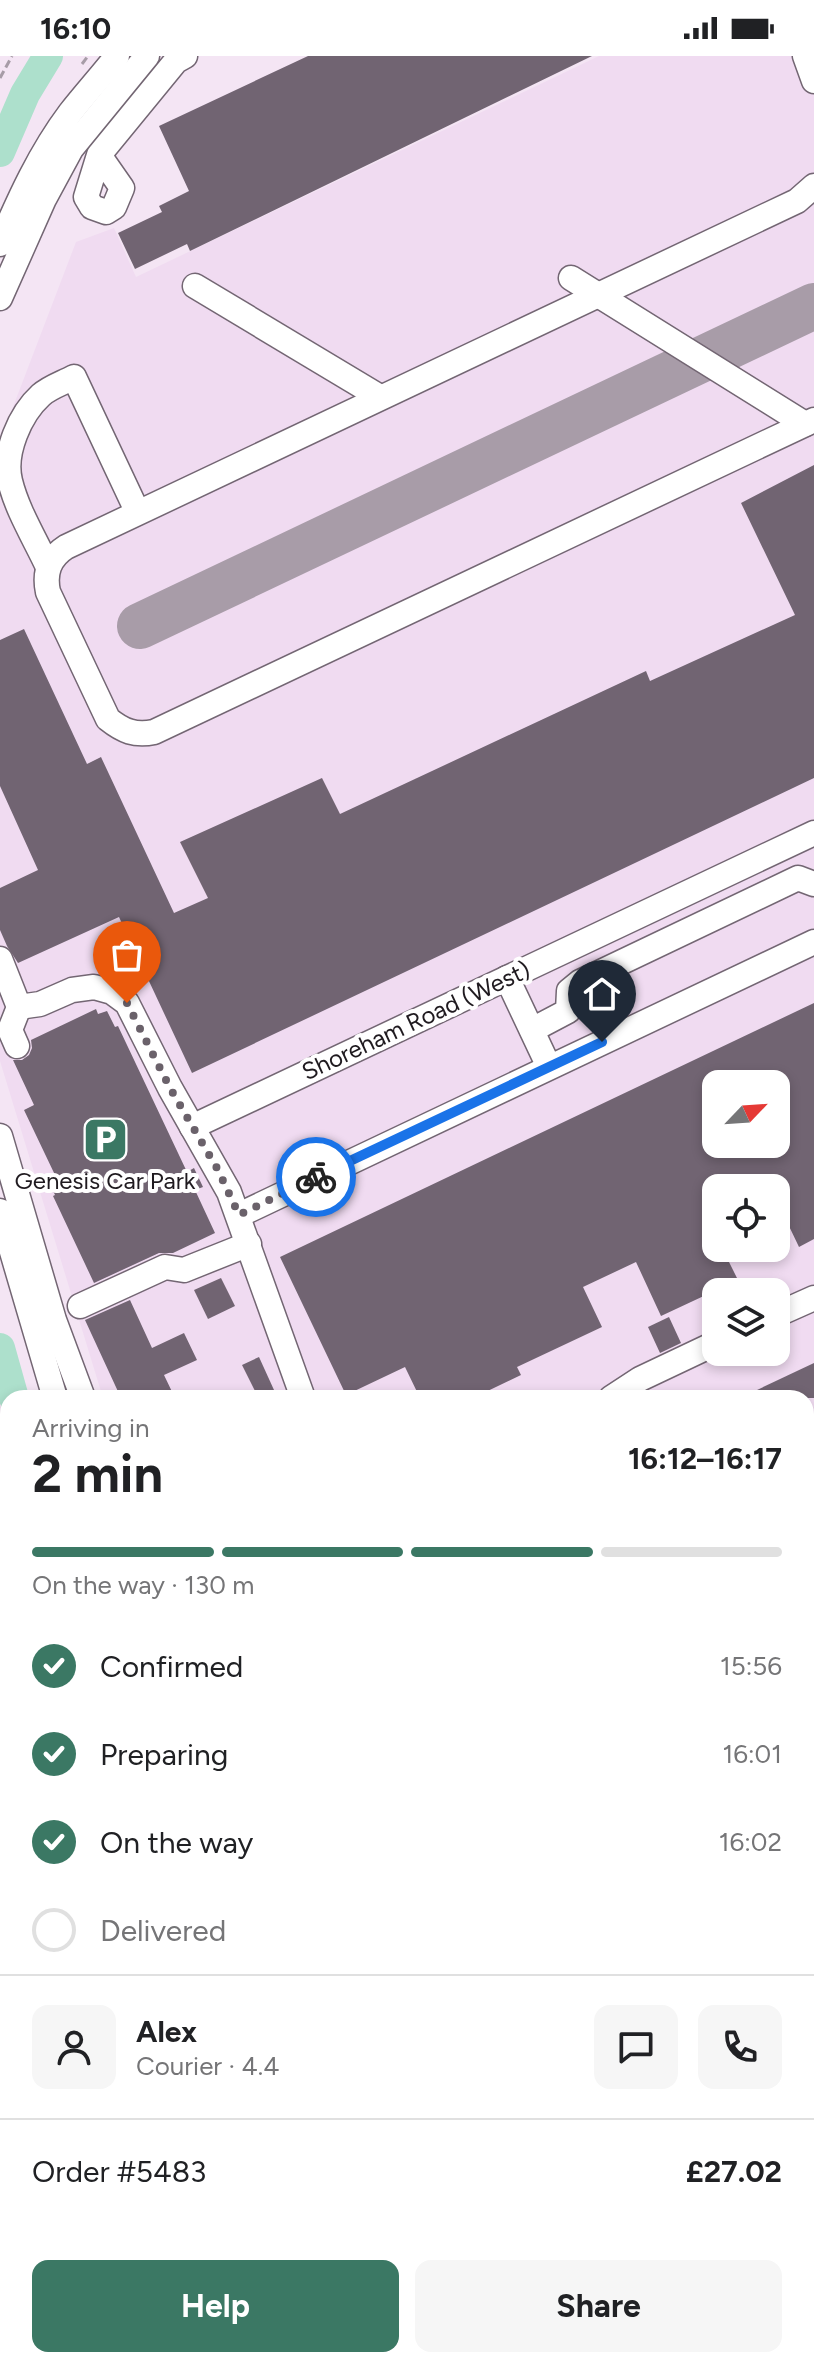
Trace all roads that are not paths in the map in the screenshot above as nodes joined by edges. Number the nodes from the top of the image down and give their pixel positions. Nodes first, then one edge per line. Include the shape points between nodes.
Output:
1 (117, 56) edge
2 (147, 56) edge
3 (185, 56) edge
4 (805, 56) edge
5 (814, 81) edge
6 (99, 155) dead end
7 (814, 186) edge
8 (0, 244) edge
9 (571, 278) dead end
10 (195, 286) dead end
11 (600, 295) junction
12 (0, 298) edge
13 (380, 397) junction
14 (809, 422) edge
15 (137, 511) junction
16 (48, 567) junction
17 (814, 833) edge
18 (814, 884) edge
19 (814, 942) edge
20 (0, 959) edge
21 (507, 978) junction
22 (0, 988) edge
23 (19, 1007) junction
24 (532, 1030) junction
25 (17, 1046) dead end
26 (128, 1047) dead end
27 (549, 1067) junction
28 (170, 1088) junction
29 (192, 1127) junction
30 (0, 1136) edge
31 (0, 1211) edge
32 (239, 1215) junction
33 (249, 1244) junction
34 (814, 1298) edge
35 (80, 1306) dead end
36 (790, 1309) edge
37 (702, 1350) edge
38 (53, 1390) edge
39 (80, 1390) edge
40 (300, 1390) edge
41 (623, 1390) edge

1 - 8 street via 68,116 22,193
2 - 12 street via 71,149
3 - 6 street
4 - 5 street
7 - 11 street via 797,201
9 - 11 street
10 - 13 street
11 - 13 street
11 - 14 street
13 - 15 street
14 - 16 street via 140,735 108,719 48,592
15 - 16 street via 66,547
15 - 16 street via 74,377 39,397 20,426 8,466 12,489
17 - 21 street, Shoreham Road (West)
18 - 24 street via 798,878 580,982 569,991 568,1011
19 - 27 street
20 - 23 street
21 - 24 street
21 - 29 street, Shoreham Road (West)
22 - 23 street
23 - 25 street via 10,1030
23 - 28 street via 85,987 103,988 127,1003
24 - 27 street
26 - 28 street via 134,1047 145,1071
27 - 32 street
28 - 29 street
29 - 32 street
30 - 39 street
31 - 38 street
32 - 33 street
33 - 35 street via 184,1270 165,1267
33 - 40 street
34 - 36 street
37 - 41 street

